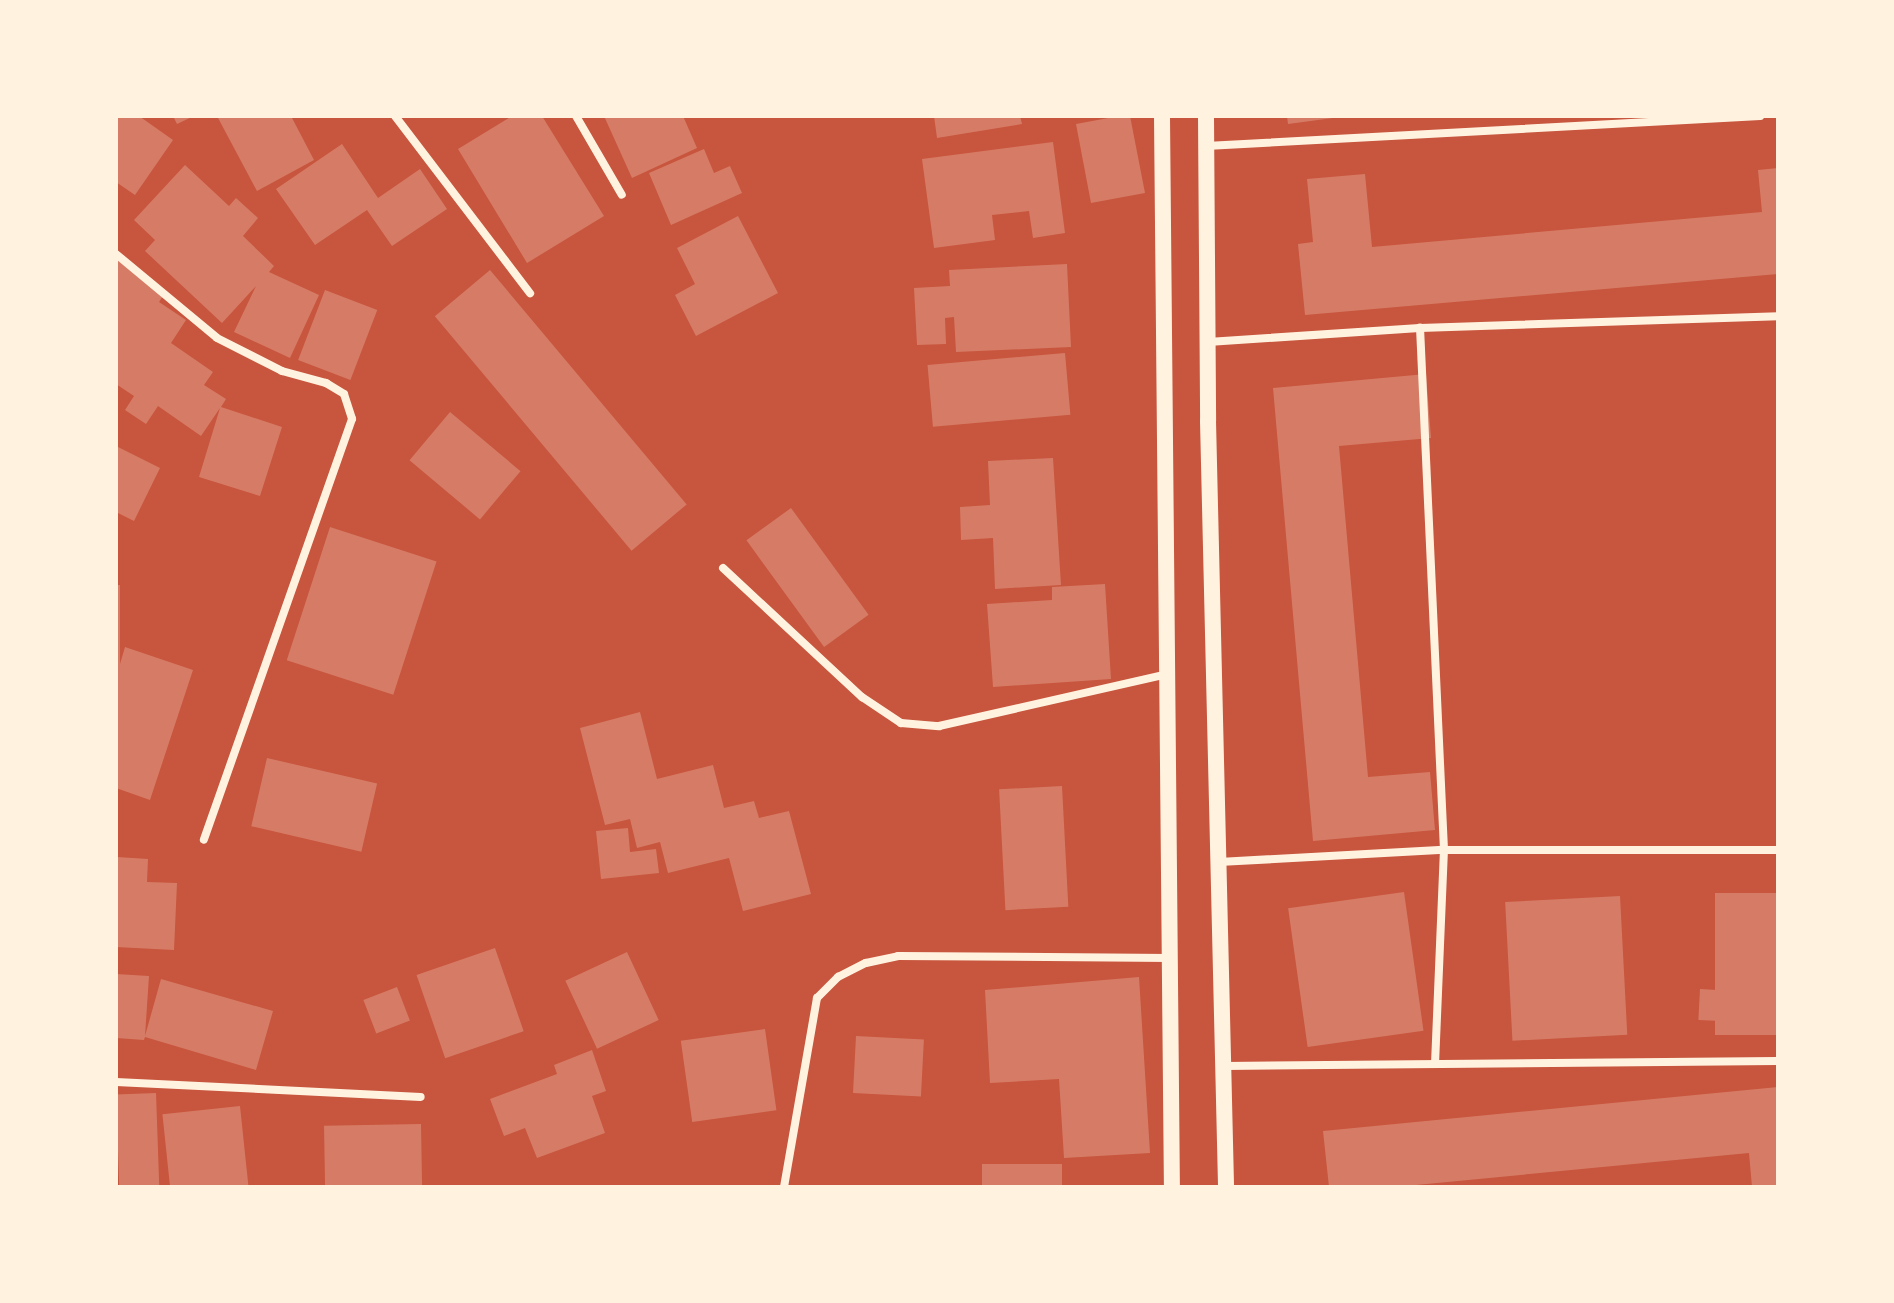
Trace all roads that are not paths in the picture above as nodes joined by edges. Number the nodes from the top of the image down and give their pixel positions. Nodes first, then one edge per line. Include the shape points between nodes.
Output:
1 (395, 116) edge
2 (576, 116) edge
3 (1162, 116) edge
4 (1206, 116) edge
5 (1760, 116) edge
6 (1204, 146) junction
7 (622, 195) dead end
8 (116, 254) edge
9 (530, 293) dead end
10 (1778, 316) edge
11 (1420, 328) junction
12 (1207, 342) junction
13 (723, 568) dead end
14 (1167, 674) junction
15 (204, 840) dead end
16 (1444, 850) junction
17 (1778, 850) edge
18 (1219, 862) junction
19 (1170, 958) junction
20 (1778, 1061) edge
21 (1435, 1064) junction
22 (1224, 1066) junction
23 (116, 1082) edge
24 (421, 1097) dead end
25 (784, 1187) edge
26 (1172, 1187) edge
27 (1226, 1187) edge

1 - 9 street
2 - 7 street
3 - 14 main road
4 - 6 main road
5 - 6 street
6 - 12 main road
8 - 15 street via 217,338 344,394 352,419
10 - 11 street
11 - 12 street
11 - 16 street
12 - 18 main road
13 - 14 street via 862,697 901,723 939,726
14 - 19 main road
16 - 17 street
16 - 18 street
16 - 21 street
18 - 22 main road
19 - 25 street via 898,956 838,977 817,998
19 - 26 main road
20 - 21 street
21 - 22 street
22 - 27 main road
23 - 24 street

